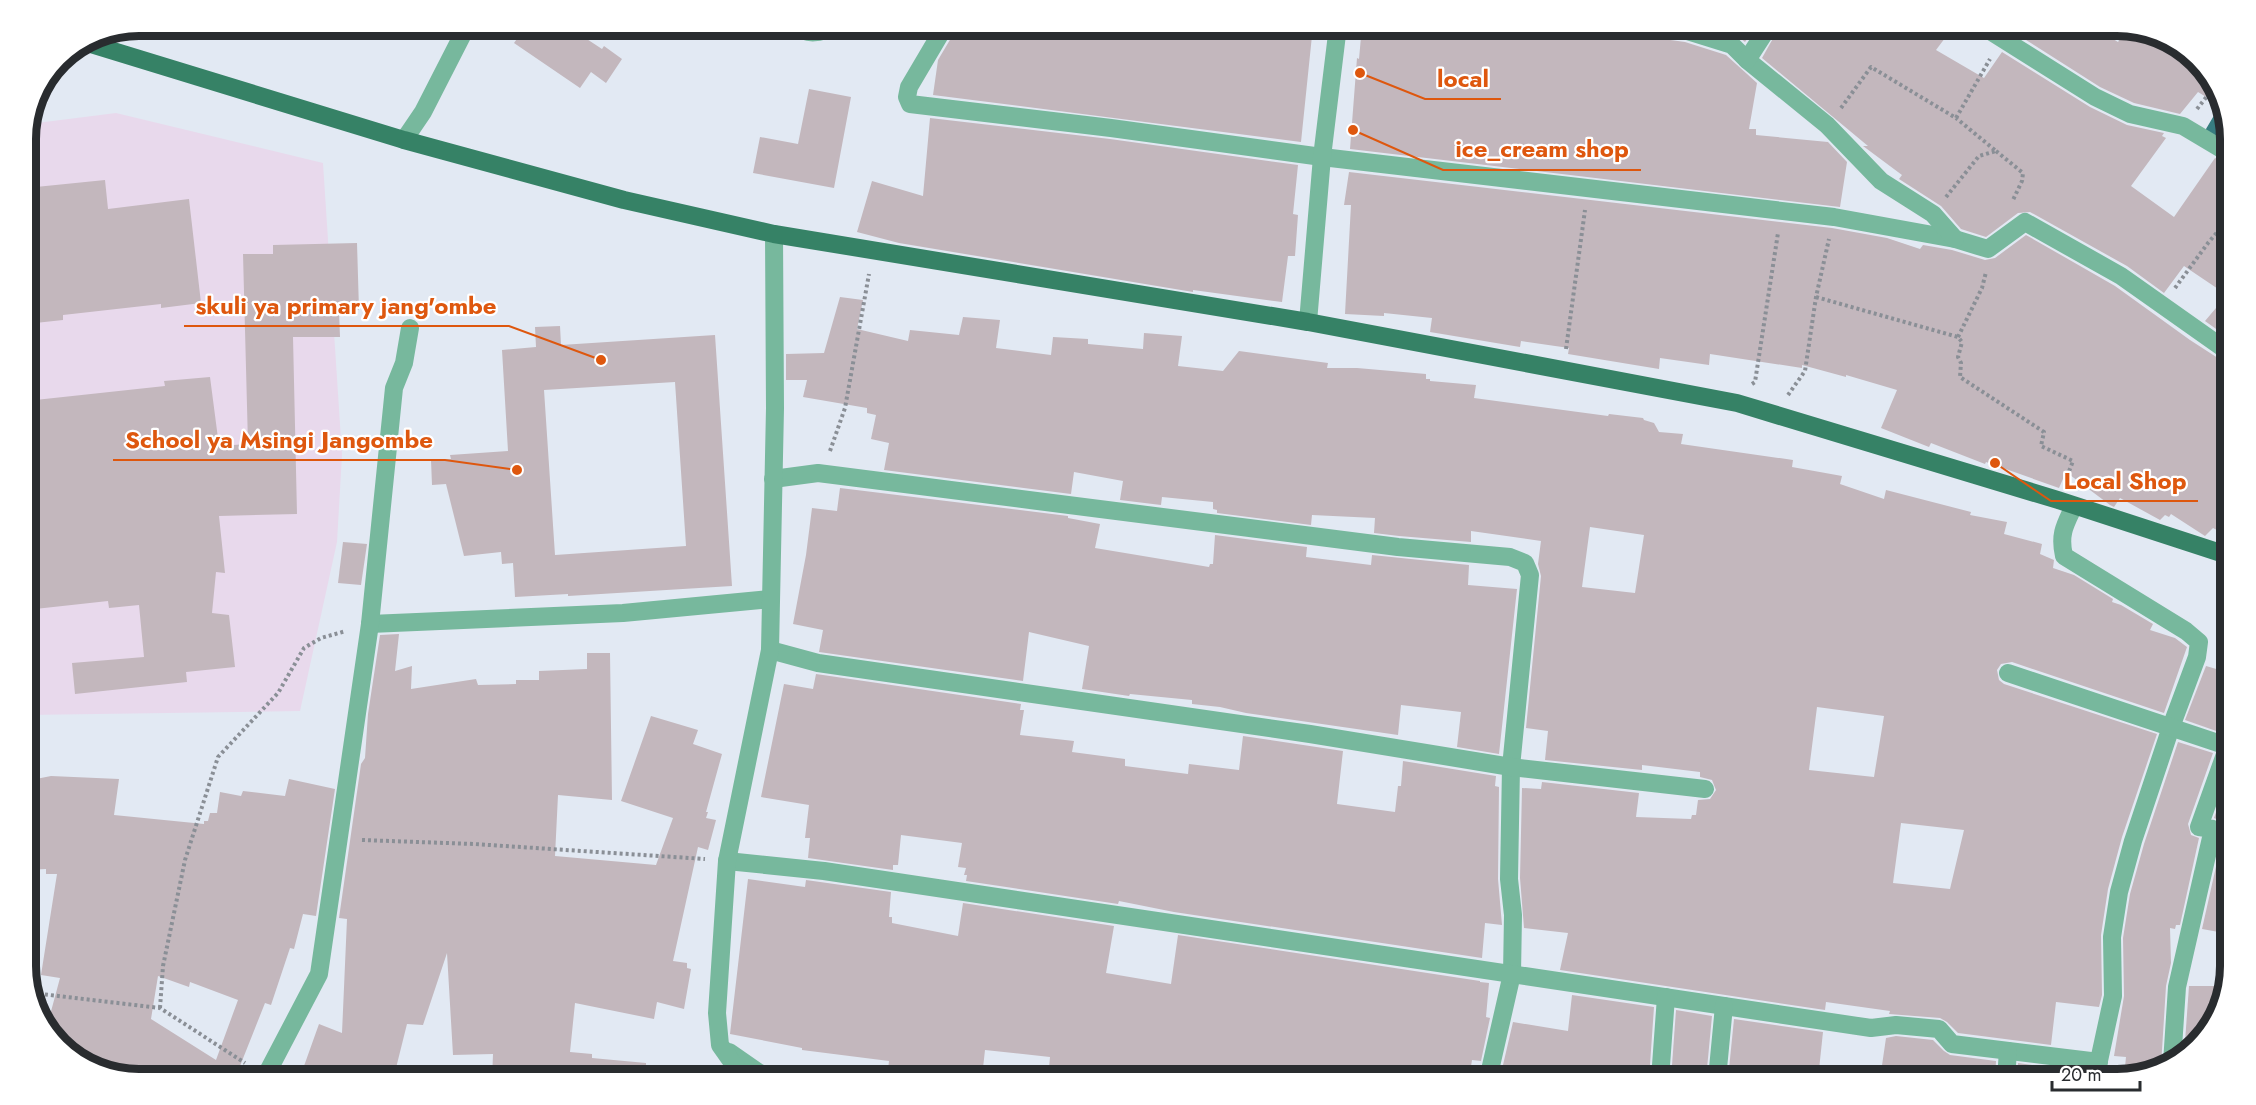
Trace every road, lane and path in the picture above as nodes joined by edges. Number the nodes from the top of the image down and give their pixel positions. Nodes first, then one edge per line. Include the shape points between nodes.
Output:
1 (462, 36) edge
2 (939, 36) edge
3 (1337, 36) edge
4 (1708, 36) edge
5 (1763, 36) edge
6 (1997, 36) edge
7 (2002, 39) junction
8 (96, 46) edge
9 (1747, 60) junction
10 (1956, 118) junction
11 (1827, 125) junction
12 (404, 140) junction
13 (2220, 148) edge
14 (1322, 157) junction
15 (1587, 189) junction
16 (1781, 211) junction
17 (1933, 214) junction
18 (1834, 218) junction
19 (2220, 229) edge
20 (774, 234) junction
21 (1955, 239) junction
22 (874, 250) junction
23 (1816, 297) junction
24 (2163, 306) junction
25 (1308, 322) junction
26 (410, 328) dead end
27 (2220, 346) edge
28 (1558, 369) junction
29 (1737, 403) junction
30 (1775, 414) junction
31 (818, 473) junction
32 (773, 479) junction
33 (2066, 503) junction
34 (2220, 553) edge
35 (771, 599) junction
36 (370, 624) junction
37 (770, 650) junction
38 (2008, 673) dead end
39 (2170, 727) junction
40 (2220, 743) edge
41 (1511, 767) junction
42 (2220, 770) edge
43 (1705, 789) dead end
44 (340, 840) junction
45 (727, 861) junction
46 (1512, 975) junction
47 (40, 994) edge
48 (1666, 997) junction
49 (1724, 1006) junction
50 (160, 1008) junction
51 (720, 1045) junction
52 (2008, 1051) junction
53 (2173, 1052) edge
54 (252, 1069) edge
55 (270, 1069) edge
56 (736, 1069) edge
57 (754, 1069) edge
58 (1491, 1069) edge
59 (1661, 1069) edge
60 (1718, 1069) edge
61 (2007, 1069) edge
62 (2088, 1069) edge
63 (2097, 1069) edge

1 - 12 street
2 - 14 street via 909,87 910,105
3 - 14 street
4 - 9 street via 1732,45
5 - 9 street
6 - 7 street
7 - 10 path
7 - 13 street via 2095,97 2130,114 2183,126
8 - 12 main road
9 - 11 street
10 - 11 path via 1871,68
10 - 17 path via 1996,151 1978,156
11 - 17 street via 1881,181
12 - 20 main road via 624,200
14 - 15 street
14 - 25 street
15 - 16 street
15 - 28 path via 1565,354
16 - 18 street
16 - 29 path via 1755,381
17 - 21 street
18 - 21 street
18 - 23 path
19 - 24 path
20 - 22 main road
20 - 32 street
21 - 24 street via 1988,249 2025,222 2121,276
22 - 25 main road
22 - 31 path via 845,408
23 - 30 path via 1805,371
23 - 33 path via 1958,337 1962,342 1958,357 1960,377 2044,432 2041,446 2073,461
24 - 27 street
25 - 28 main road
26 - 36 street via 404,363 394,388
28 - 29 main road
29 - 30 main road
30 - 33 main road
31 - 32 street
31 - 41 street via 1398,547 1510,557 1525,563 1530,575
32 - 35 street
33 - 34 main road
33 - 39 street via 2060,542 2064,556 2199,642
35 - 36 street via 623,613
35 - 37 street
36 - 44 street
36 - 50 path via 321,638 304,648 278,693 218,757 185,860 163,966
37 - 41 street via 818,663
37 - 45 street
38 - 39 street
39 - 40 street
39 - 63 street via 2119,892 2112,936 2114,996
41 - 43 street
41 - 46 street
42 - 53 street via 2199,827 2213,829 2177,987
44 - 45 path via 474,844
44 - 55 street via 319,974
45 - 46 street via 824,871
45 - 51 street via 717,1013
46 - 48 street
46 - 58 street
47 - 50 path
48 - 49 street
48 - 59 street
49 - 52 street via 1871,1028 1896,1025 1939,1029 1952,1044
49 - 60 street
50 - 54 path
51 - 56 street
51 - 57 street
52 - 61 street
52 - 62 street

